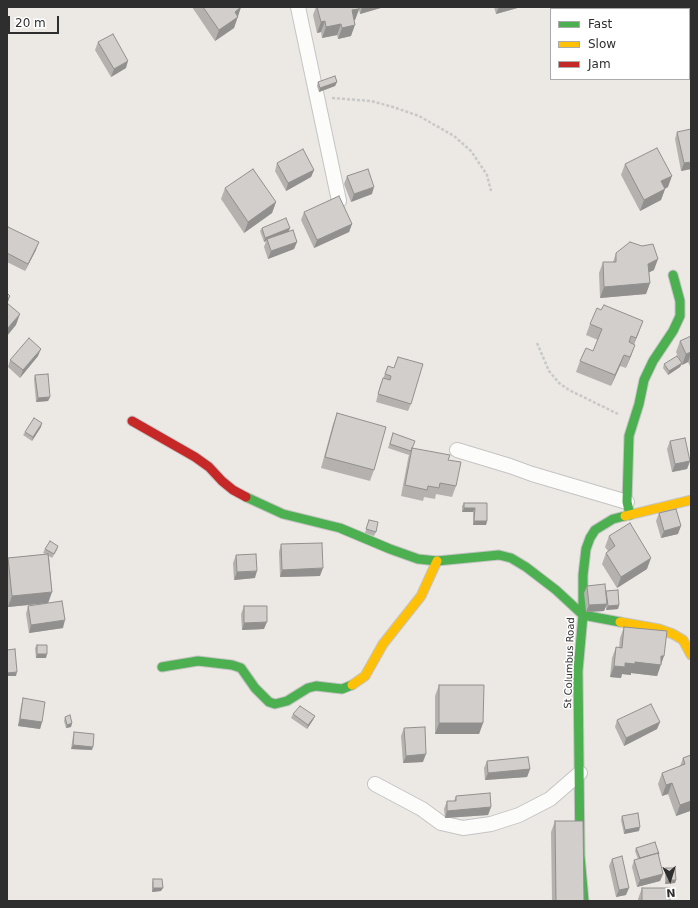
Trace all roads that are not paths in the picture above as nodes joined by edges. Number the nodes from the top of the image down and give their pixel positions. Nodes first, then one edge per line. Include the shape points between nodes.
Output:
1 (298, 7) edge
2 (339, 201) edge
3 (673, 275) dead end
4 (132, 421) dead end
5 (457, 450) dead end
6 (691, 500) edge
7 (629, 509) junction
8 (437, 561) junction
9 (583, 615) junction
10 (687, 641) edge
11 (691, 655) edge
12 (162, 667) dead end
13 (580, 773) junction
14 (375, 784) dead end
15 (584, 901) edge

1 - 2 street
3 - 7 street via 680,301 680,316 652,361 644,380 629,436
4 - 8 street via 195,457 233,490 282,514 340,528 418,559
5 - 7 street via 510,466
6 - 7 street, St Columbus Road
7 - 9 street, St Columbus Road via 595,530 590,538 583,575
8 - 9 street via 499,555 511,558 556,590
8 - 12 street via 421,596 383,644 365,676 342,689 316,686 278,704 269,702 241,668 232,665 198,661
9 - 10 street via 660,629
9 - 13 street, St Columbus Road via 578,671
10 - 11 street
13 - 14 street via 550,799 519,815 491,824 463,828 441,823 422,809
13 - 15 street, St Columbus Road via 580,856

